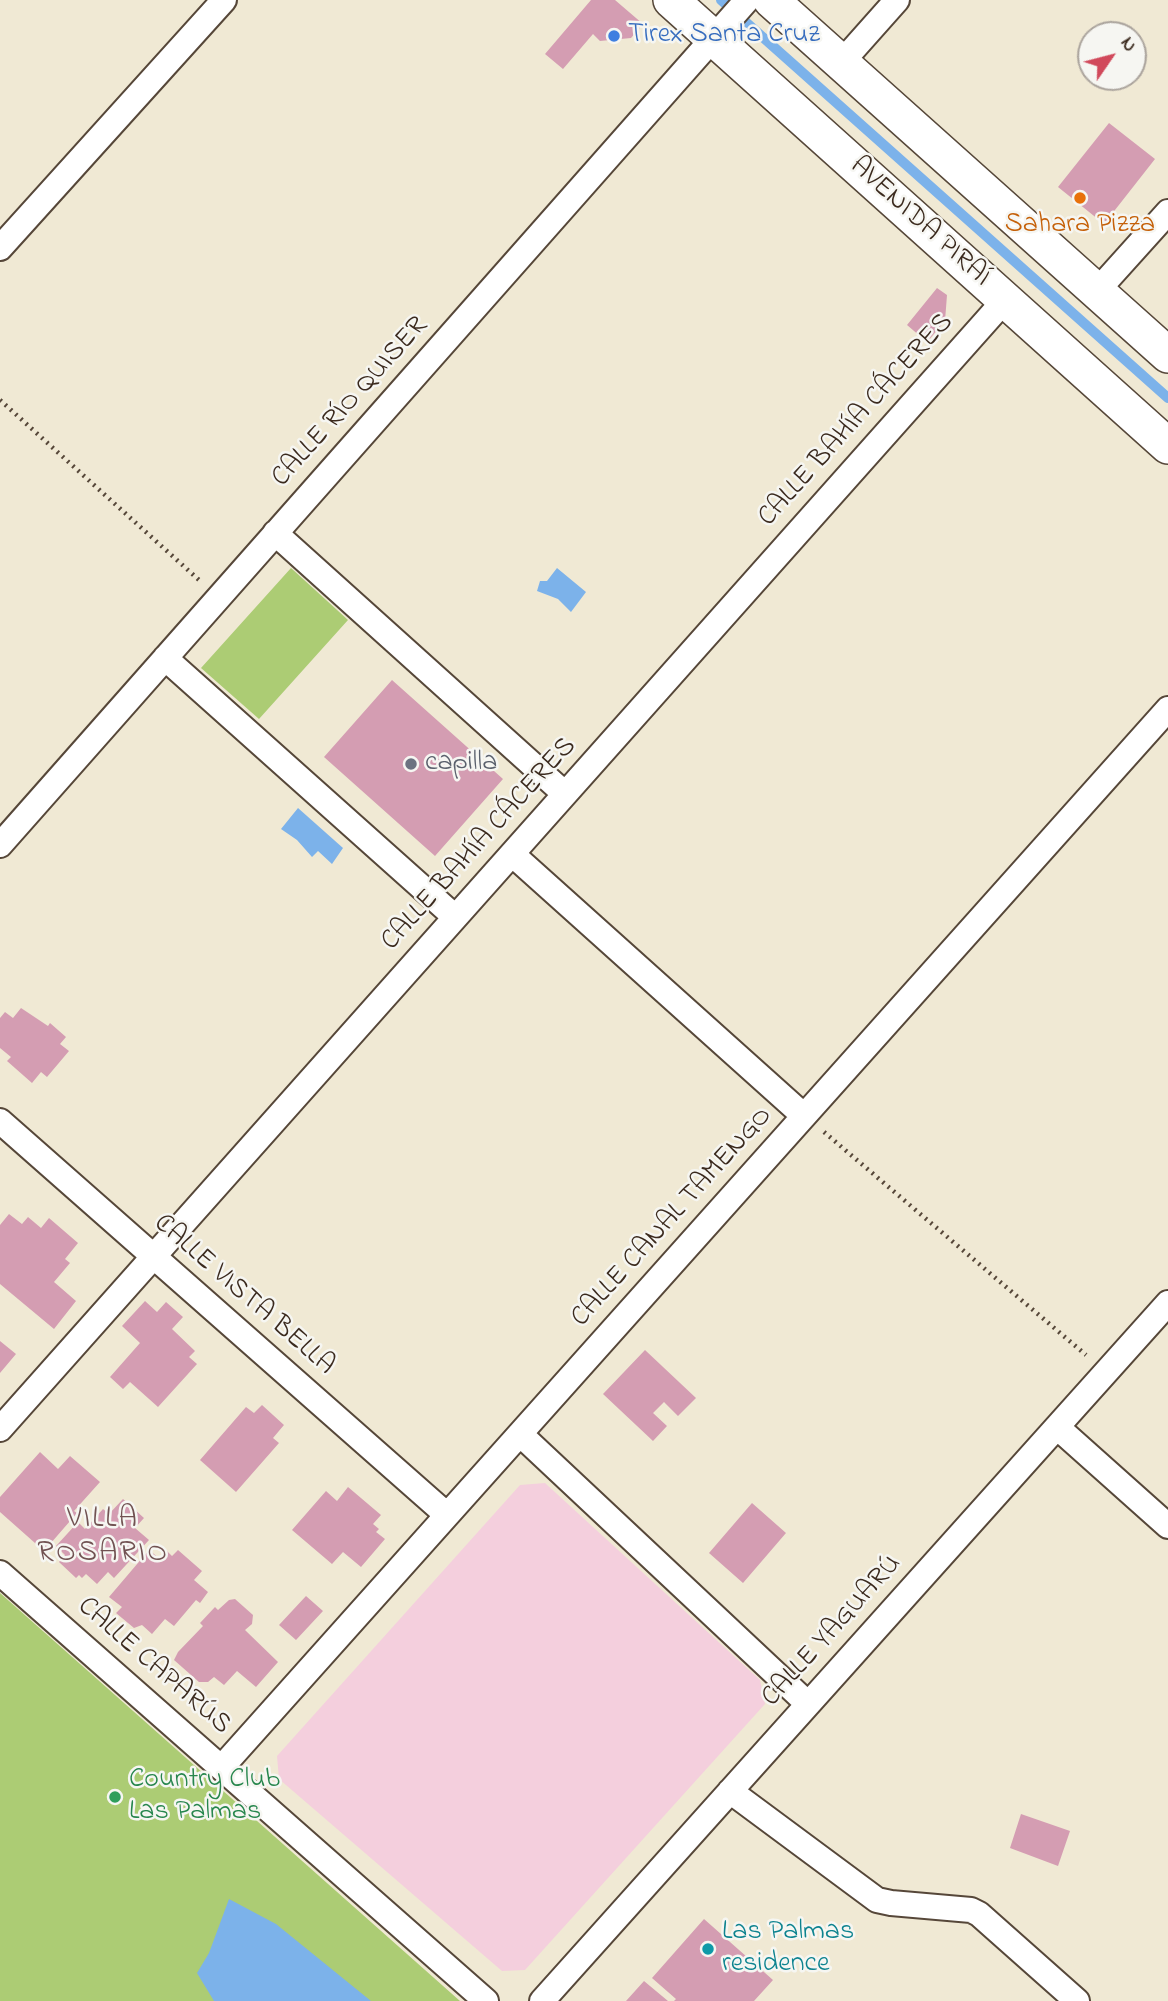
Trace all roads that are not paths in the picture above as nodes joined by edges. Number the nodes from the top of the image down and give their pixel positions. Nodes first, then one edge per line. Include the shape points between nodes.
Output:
1 (224, 0) edge
2 (671, 0) edge
3 (747, 0) edge
4 (771, 0) edge
5 (897, 0) edge
6 (717, 34) junction
7 (841, 62) junction
8 (1168, 212) edge
9 (0, 248) edge
10 (1097, 291) junction
11 (1004, 301) junction
12 (1168, 355) edge
13 (1163, 433) edge
14 (275, 533) junction
15 (165, 658) junction
16 (1168, 709) edge
17 (565, 794) junction
18 (0, 845) edge
19 (512, 853) junction
20 (455, 917) junction
21 (804, 1116) junction
22 (0, 1121) edge
23 (153, 1258) junction
24 (1168, 1303) edge
25 (1057, 1427) junction
26 (0, 1429) edge
27 (520, 1434) junction
28 (447, 1515) junction
29 (1168, 1526) edge
30 (0, 1573) edge
31 (808, 1704) junction
32 (222, 1767) junction
33 (730, 1791) junction
34 (486, 2001) edge
35 (542, 2001) edge
36 (1077, 2001) edge

1 - 9 street
2 - 6 main road, AVENIDA PIRAÍ
3 - 6 street, CALLE RÍO QUISER
4 - 7 main road
5 - 7 street
6 - 11 main road, AVENIDA PIRAÍ
6 - 14 street, CALLE RÍO QUISER
7 - 10 main road
8 - 10 street
10 - 12 main road
11 - 13 main road, AVENIDA PIRAÍ
11 - 17 street, CALLE BAHÍA CÁCERES
14 - 15 street, CALLE RÍO QUISER
14 - 17 street
15 - 18 street, CALLE RÍO QUISER
15 - 20 street
16 - 21 street, CALLE CANAL TAMENGO
17 - 19 street, CALLE BAHÍA CÁCERES
19 - 20 street, CALLE BAHÍA CÁCERES
19 - 21 street
20 - 23 street, CALLE BAHÍA CÁCERES
21 - 27 street, CALLE CANAL TAMENGO
22 - 23 street, CALLE VISTA BELLA
23 - 26 street, CALLE BAHÍA CÁCERES
23 - 28 street, CALLE VISTA BELLA
24 - 25 street, CALLE YAGUARÚ
25 - 29 street
25 - 31 street, CALLE YAGUARÚ
27 - 28 street, CALLE CANAL TAMENGO
27 - 31 street
28 - 32 street, CALLE CANAL TAMENGO
30 - 32 street, CALLE CAPARÚS
31 - 33 street, CALLE YAGUARÚ
32 - 34 street, CALLE CAPARÚS
33 - 35 street, CALLE YAGUARÚ
33 - 36 street via 877,1900 979,1914

